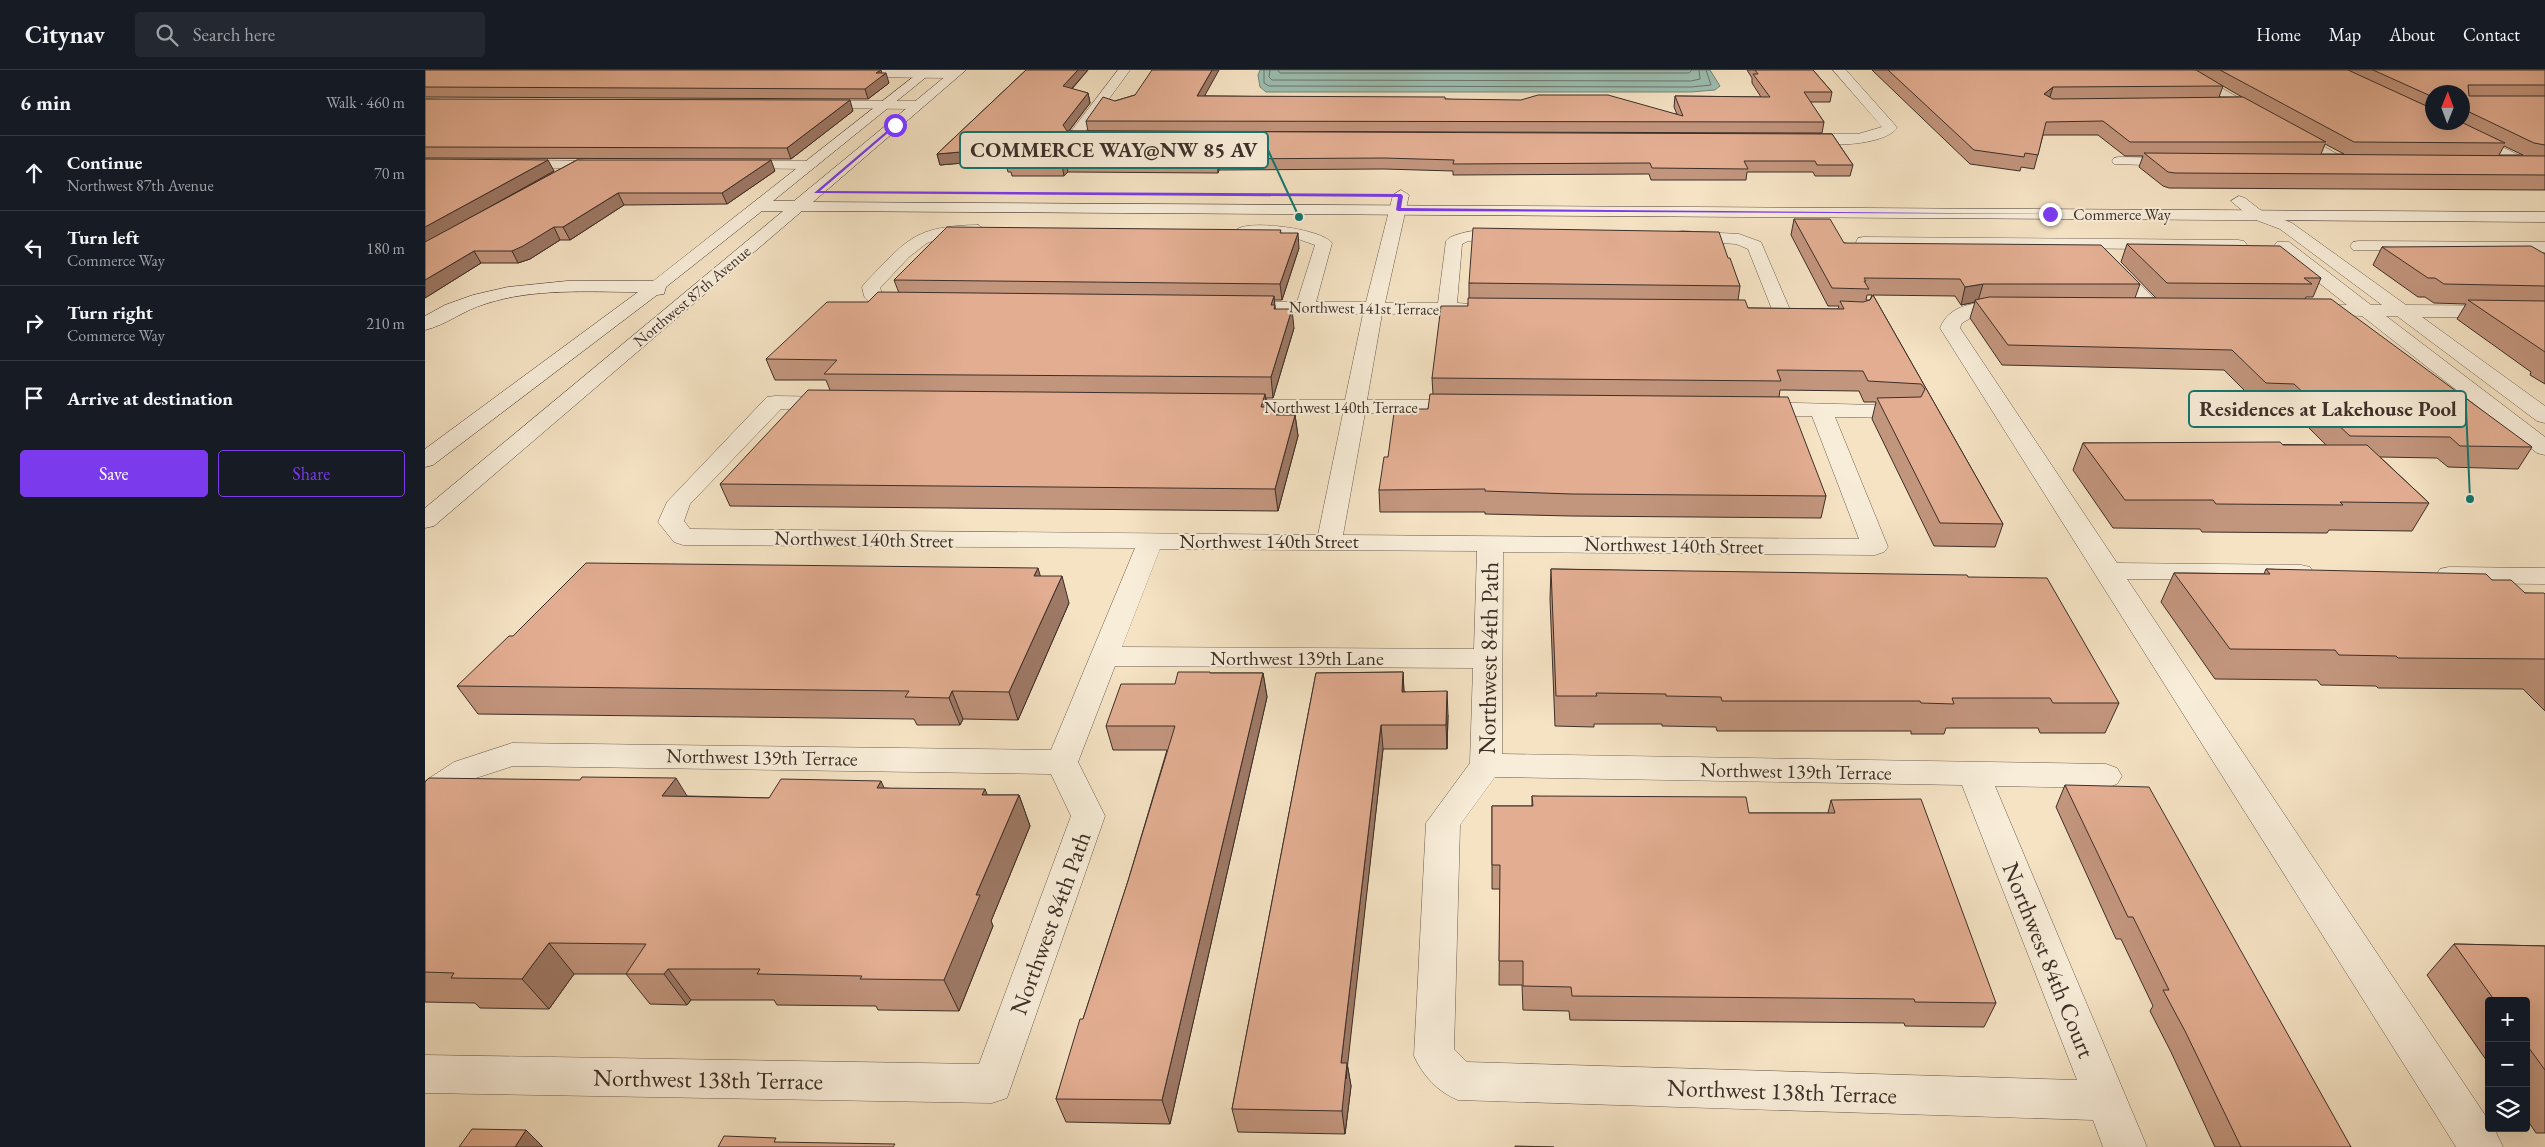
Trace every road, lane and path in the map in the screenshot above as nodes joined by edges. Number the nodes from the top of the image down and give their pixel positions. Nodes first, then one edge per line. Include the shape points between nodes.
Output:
1 (1124, 70) edge
2 (1839, 70) edge
3 (2181, 70) edge
4 (926, 72) edge
5 (957, 72) edge
6 (840, 74) edge
7 (2212, 104) edge
8 (2241, 104) junction
9 (801, 105) edge
10 (885, 105) junction
11 (918, 105) junction
12 (2456, 130) edge
13 (1094, 136) edge
14 (1783, 138) edge
15 (2119, 162) dead end
16 (2187, 162) edge
17 (2315, 162) edge
18 (2344, 162) junction
19 (2363, 162) edge
20 (2488, 163) edge
21 (502, 164) edge
22 (579, 164) junction
23 (618, 164) edge
24 (2526, 164) junction
25 (2545, 164) edge
26 (716, 165) edge
27 (811, 165) junction
28 (553, 179) edge
29 (777, 192) junction
30 (815, 192) junction
31 (2239, 201) junction
32 (1399, 202) junction
33 (2545, 203) edge
34 (759, 206) junction
35 (799, 206) junction
36 (2257, 215) junction
37 (2545, 217) edge
38 (996, 230) edge
39 (1226, 231) edge
40 (1523, 234) edge
41 (1663, 235) edge
42 (1864, 242) edge
43 (2090, 244) junction
44 (2238, 245) edge
45 (2359, 246) dead end
46 (2505, 247) junction
47 (2545, 247) edge
48 (2537, 266) edge
49 (657, 286) junction
50 (926, 304) edge
51 (1216, 307) edge
52 (1305, 307) junction
53 (1374, 308) junction
54 (2029, 308) edge
55 (1447, 309) junction
56 (1496, 309) edge
57 (2125, 309) edge
58 (2294, 310) edge
59 (2366, 311) junction
60 (2402, 311) junction
61 (1762, 312) edge
62 (1782, 312) junction
63 (1801, 312) edge
64 (2545, 312) edge
65 (425, 324) edge
66 (595, 378) junction
67 (855, 403) edge
68 (1205, 406) edge
69 (1355, 407) junction
70 (1483, 408) edge
71 (1731, 409) edge
72 (1821, 410) junction
73 (1907, 411) edge
74 (2545, 416) edge
75 (2545, 448) edge
76 (425, 460) edge
77 (425, 522) edge
78 (1329, 541) junction
79 (1150, 542) junction
80 (1490, 542) junction
81 (2107, 570) junction
82 (2327, 573) edge
83 (2426, 574) edge
84 (2545, 576) edge
85 (1104, 656) junction
86 (1489, 659) junction
87 (1062, 762) junction
88 (1486, 766) junction
89 (1974, 774) junction
90 (2106, 776) dead end
91 (425, 797) edge
92 (425, 1074) edge
93 (1458, 1081) joint
94 (992, 1084) joint
95 (2106, 1101) junction
96 (2125, 1147) edge
97 (2481, 1147) edge

1 - 13 street via 1074,136
2 - 14 street via 1890,128 1882,135 1862,139
3 - 8 street
4 - 5 street
4 - 6 street
4 - 10 street, Northwest 87th Avenue
5 - 11 street, Northwest 87th Avenue
7 - 8 street
8 - 18 street
9 - 10 street
10 - 11 street
10 - 27 street, Northwest 87th Avenue
11 - 30 street, Northwest 87th Avenue
12 - 24 street
15 - 16 street
17 - 18 street
18 - 19 street
20 - 24 street
21 - 22 street
22 - 23 street
22 - 28 street
24 - 25 street
26 - 27 street
27 - 29 street, Northwest 87th Avenue
29 - 30 street, Commerce Way
29 - 34 street, Northwest 87th Avenue
30 - 32 street, Commerce Way
30 - 35 street, Northwest 87th Avenue
31 - 32 street, Commerce Way
31 - 33 street, Commerce Way
31 - 36 street
32 - 35 street, Commerce Way
32 - 36 street, Commerce Way
32 - 53 street
34 - 35 street, Commerce Way
34 - 49 street, Northwest 87th Avenue
35 - 66 street, Northwest 87th Avenue
36 - 37 street, Commerce Way
36 - 59 street via 2256,226
36 - 60 street via 2286,226
38 - 50 street via 956,230 915,243 871,287 873,296 886,304
39 - 52 street via 1296,232 1314,236 1324,243
40 - 55 street via 1465,236 1454,241
41 - 62 street via 1739,239 1755,246
42 - 43 street
43 - 44 street
43 - 57 street via 2164,309
45 - 46 street
46 - 47 street
46 - 48 street
49 - 65 street via 537,288 501,292 443,312
49 - 66 street via 659,304 647,319 617,343
49 - 76 street, Northwest 87th Avenue
51 - 52 street, Northwest 141st Terrace
52 - 53 street, Northwest 141st Terrace
53 - 55 street, Northwest 141st Terrace
53 - 69 street
54 - 81 street via 1965,311 1953,320 1950,328
55 - 56 street, Northwest 141st Terrace
58 - 59 street
59 - 60 street
59 - 75 street
60 - 64 street
60 - 74 street
61 - 62 street
62 - 63 street
66 - 77 street, Northwest 87th Avenue
67 - 79 street, Northwest 140th Street via 775,402 679,502 671,522 683,536
68 - 69 street, Northwest 140th Terrace
69 - 70 street, Northwest 140th Terrace
69 - 78 street
71 - 72 street
72 - 73 street
72 - 80 street, Northwest 140th Street via 1875,547
78 - 79 street, Northwest 140th Street
78 - 80 street, Northwest 140th Street
79 - 85 street
80 - 86 street, Northwest 84th Path
81 - 82 street
81 - 97 street
83 - 84 street
85 - 86 street, Northwest 139th Lane
85 - 87 street
86 - 88 street, Northwest 84th Path
87 - 91 street, Northwest 139th Terrace via 512,754 465,770
87 - 94 street, Northwest 84th Path via 1088,816
88 - 89 street, Northwest 139th Terrace
88 - 93 street, Northwest 84th Path via 1443,824 1434,1056
89 - 90 street, Northwest 139th Terrace
89 - 95 street, Northwest 84th Court
92 - 94 street, Northwest 138th Terrace
93 - 95 street, Northwest 138th Terrace
95 - 96 street, Northwest 84th Court

